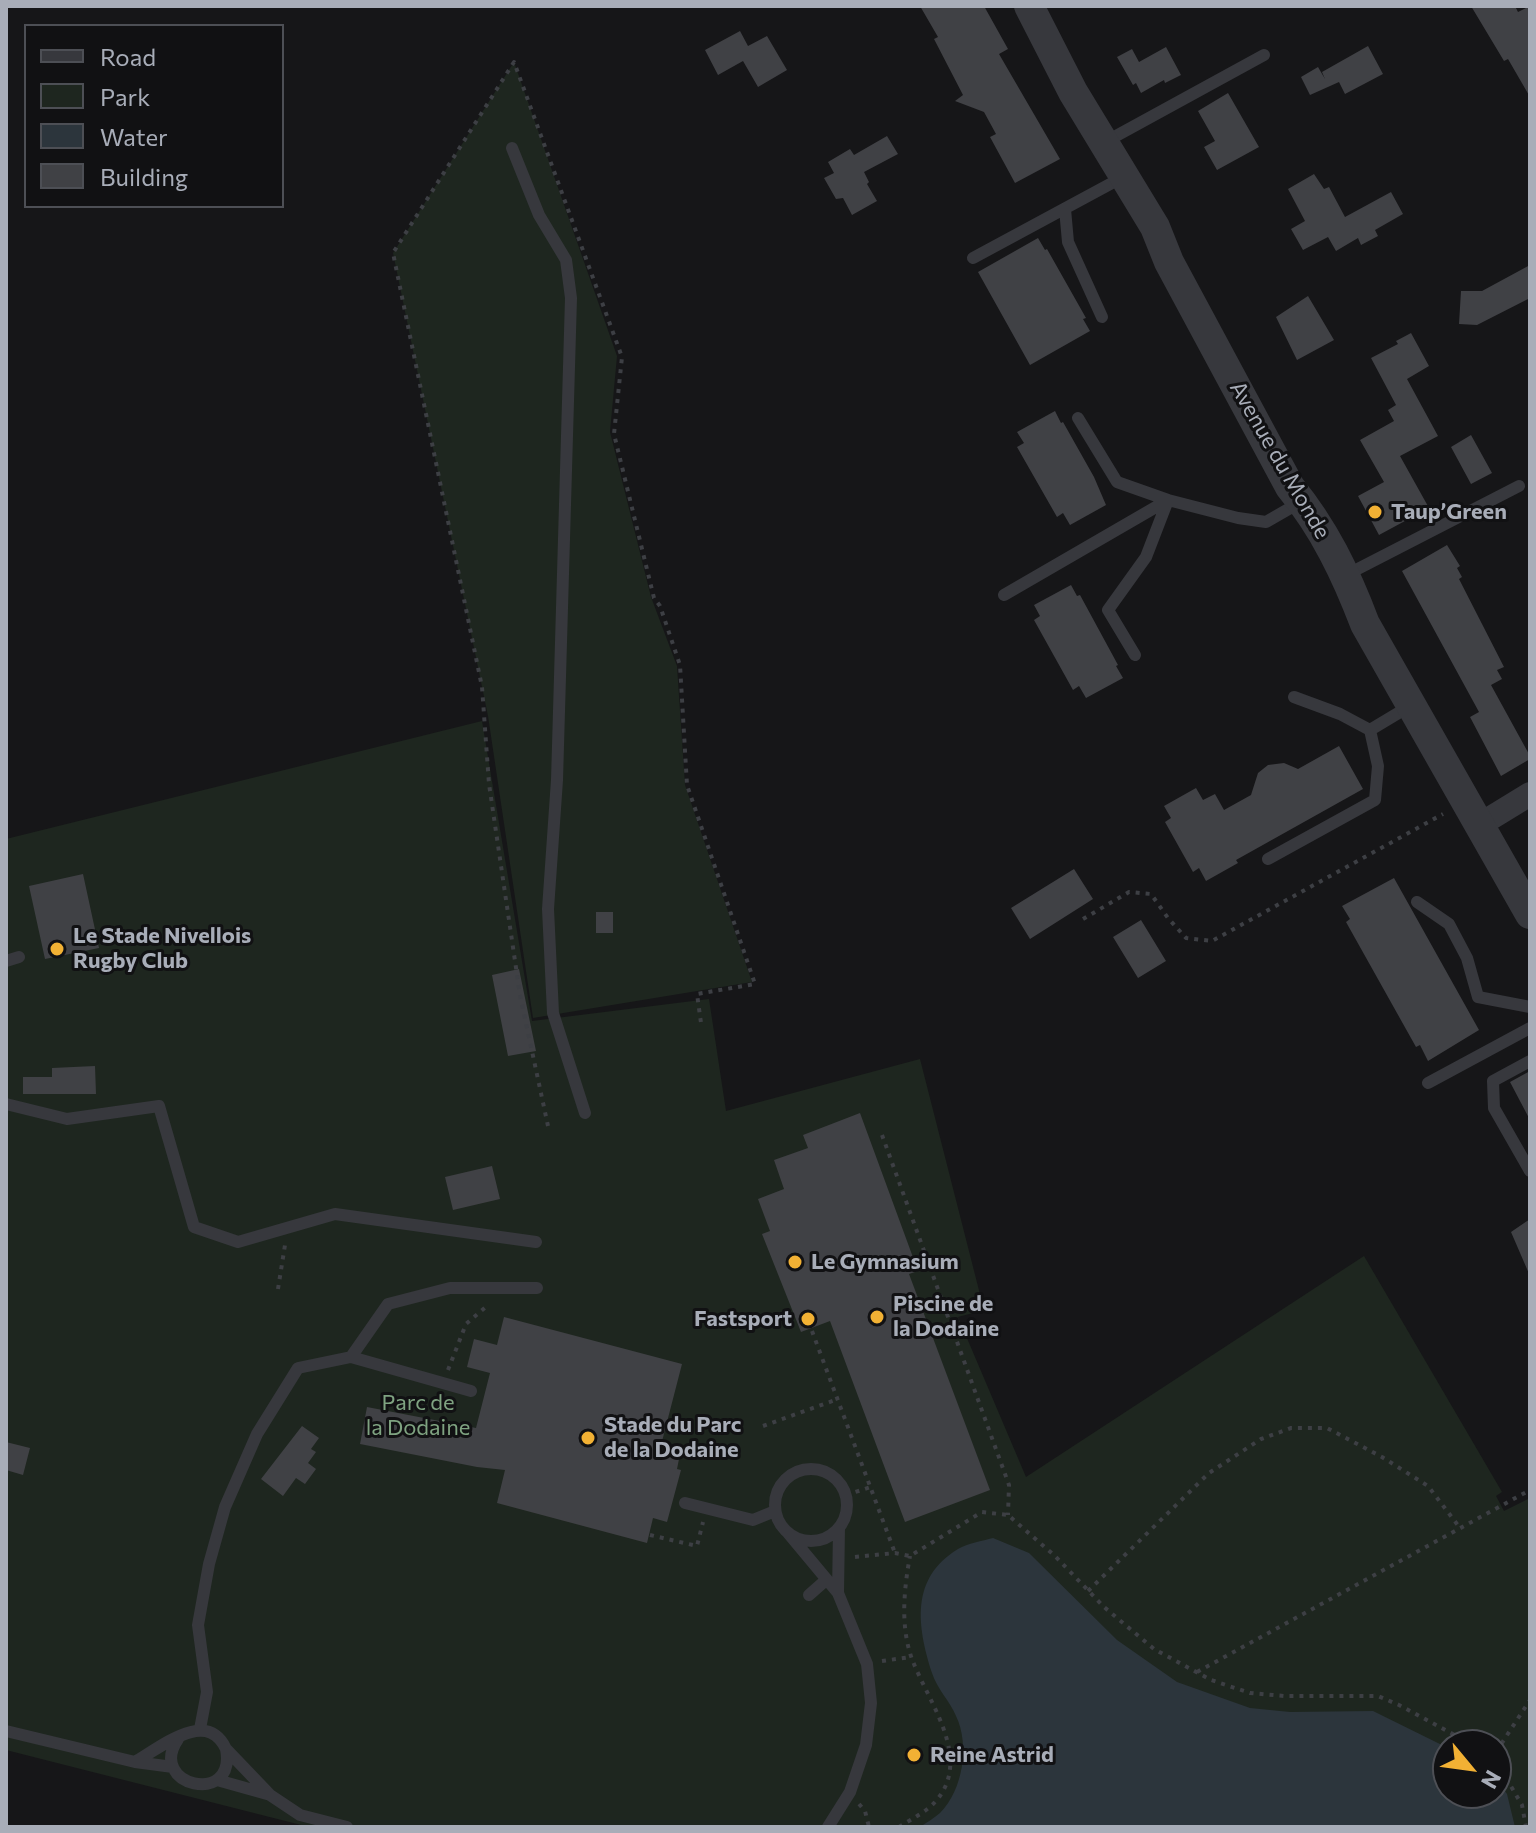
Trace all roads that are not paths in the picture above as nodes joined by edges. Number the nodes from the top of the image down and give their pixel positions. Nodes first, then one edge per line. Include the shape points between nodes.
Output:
1 (1029, 6) edge
2 (1264, 55) dead end
3 (1103, 143) junction
4 (512, 148) dead end
5 (1125, 176) junction
6 (1065, 209) junction
7 (973, 258) dead end
8 (1102, 317) dead end
9 (1078, 418) dead end
10 (1519, 486) dead end
11 (1168, 500) junction
12 (1302, 501) junction
13 (1346, 575) junction
14 (1004, 595) dead end
15 (1135, 655) dead end
16 (1294, 697) dead end
17 (1411, 705) junction
18 (1370, 730) junction
19 (1530, 794) edge
20 (1473, 812) junction
21 (1268, 859) dead end
22 (1417, 902) dead end
23 (1530, 914) edge
24 (1530, 1007) edge
25 (1530, 1028) edge
26 (1530, 1061) edge
27 (1428, 1083) dead end
28 (6, 1104) edge
29 (585, 1113) dead end
30 (1530, 1171) edge
31 (536, 1242) dead end
32 (537, 1288) dead end
33 (351, 1357) junction
34 (471, 1391) dead end
35 (685, 1503) dead end
36 (775, 1511) junction
37 (839, 1528) junction
38 (788, 1533) junction
39 (826, 1580) junction
40 (838, 1593) junction
41 (804, 1599) dead end
42 (200, 1729) junction
43 (6, 1731) edge
44 (180, 1737) junction
45 (226, 1749) junction
46 (135, 1762) junction
47 (173, 1767) junction
48 (217, 1780) junction
49 (270, 1795) junction
50 (347, 1827) edge
51 (828, 1827) edge

1 - 3 street, Avenue du Monde
2 - 3 lane
3 - 5 street, Avenue du Monde
4 - 29 lane via 539,215 566,260 571,298 557,780 548,909 553,1013
5 - 6 lane
5 - 12 street, Avenue du Monde
6 - 7 lane
6 - 8 lane via 1068,242
9 - 11 lane via 1117,482
10 - 13 lane
11 - 12 lane via 1266,522
11 - 14 lane
11 - 15 lane via 1146,557 1108,610
12 - 13 street, Avenue du Monde
13 - 17 street, Avenue du Monde via 1365,624
16 - 18 lane
17 - 18 lane
17 - 20 street, Avenue du Monde
18 - 21 lane via 1378,766 1375,800
19 - 20 street
20 - 23 street, Avenue du Monde
22 - 24 lane via 1449,924 1467,958 1478,997
25 - 27 lane
26 - 30 lane via 1493,1081 1494,1108
28 - 31 lane via 67,1119 159,1106 194,1227 238,1242 335,1214
32 - 33 lane via 450,1288 388,1304
33 - 34 lane
33 - 42 lane via 298,1368 257,1434 225,1507 198,1625 207,1692
35 - 36 lane via 753,1520
36 - 37 lane via 785,1479 796,1472 821,1470 832,1475 846,1495
36 - 38 lane
37 - 38 lane via 811,1542
37 - 40 lane
38 - 39 lane
39 - 40 lane
39 - 41 lane
40 - 51 lane via 867,1664 871,1703 866,1745 850,1792
42 - 44 lane
42 - 45 lane via 216,1734
43 - 46 lane
44 - 46 lane
44 - 47 lane via 172,1751
45 - 48 lane via 227,1766
45 - 49 lane
46 - 47 lane
47 - 48 lane via 187,1782 207,1785
48 - 49 lane
49 - 50 lane via 300,1815

